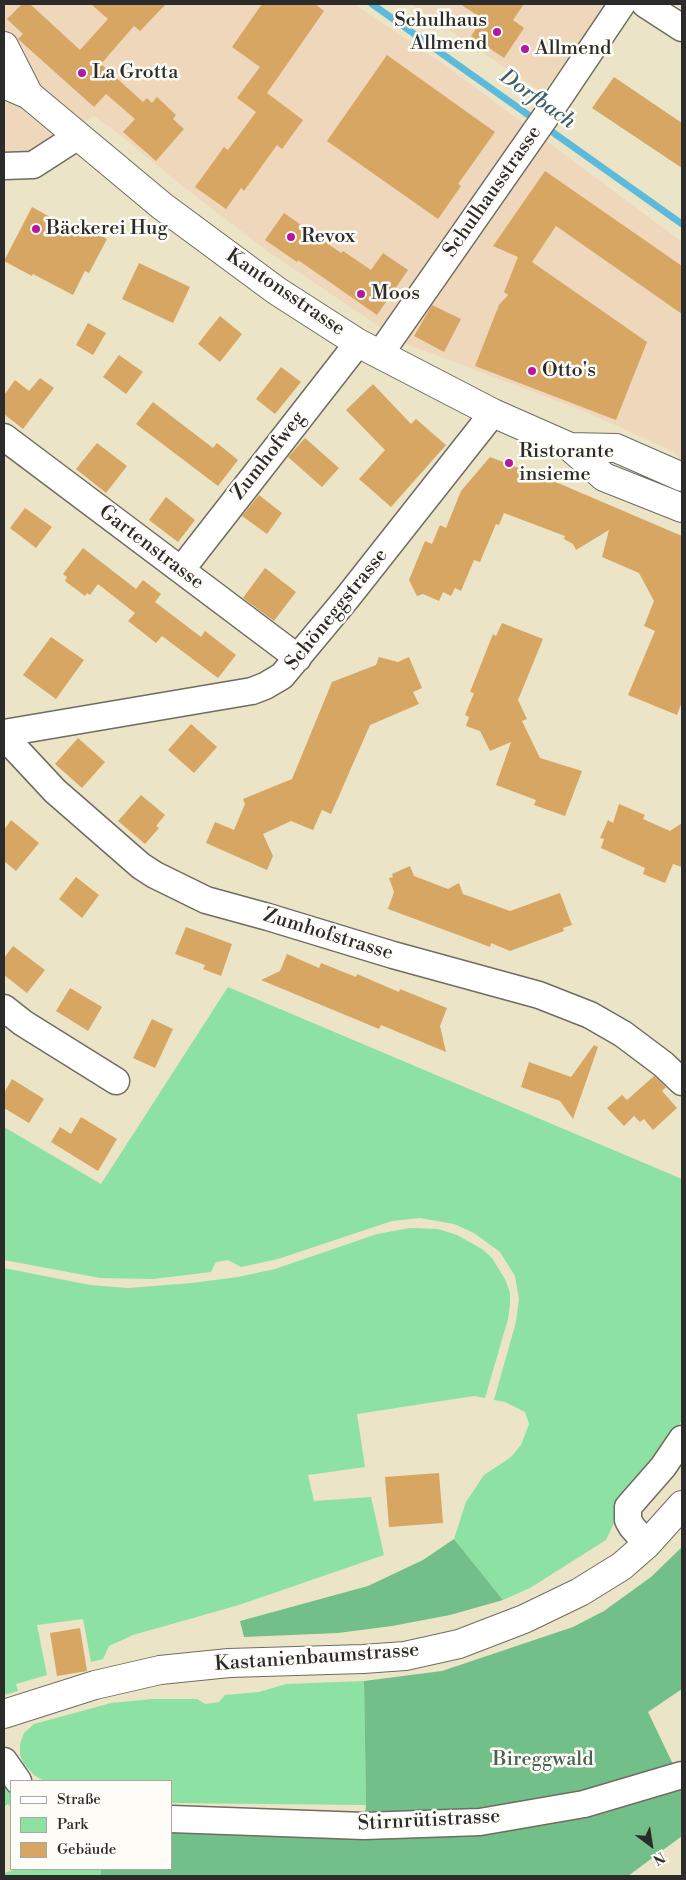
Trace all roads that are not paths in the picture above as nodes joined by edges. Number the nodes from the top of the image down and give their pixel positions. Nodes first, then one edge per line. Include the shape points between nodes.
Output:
1 (622, 4) edge
2 (646, 4) edge
3 (682, 28) edge
4 (4, 46) edge
5 (4, 84) edge
6 (29, 95) junction
7 (78, 136) junction
8 (4, 166) edge
9 (369, 349) junction
10 (493, 413) junction
11 (4, 437) edge
12 (570, 447) junction
13 (682, 477) edge
14 (682, 508) edge
15 (181, 570) junction
16 (298, 658) junction
17 (4, 733) edge
18 (4, 738) edge
19 (4, 1008) edge
20 (116, 1081) dead end
21 (682, 1082) edge
22 (682, 1439) edge
23 (682, 1506) edge
24 (647, 1544) junction
25 (4, 1714) edge
26 (4, 1761) edge
27 (682, 1775) edge
28 (17, 1780) edge
29 (172, 1819) edge

1 - 9 street, Schulhausstrasse via 550,111
2 - 3 street
4 - 6 main road, Kantonsstrasse
5 - 6 main road, Kantonsstrasse
6 - 7 main road, Kantonsstrasse
7 - 8 street via 33,166
7 - 9 main road, Kantonsstrasse via 162,206 238,263
9 - 10 main road, Kantonsstrasse
9 - 15 street, Zumhofweg
10 - 12 main road, Kantonsstrasse
10 - 16 street, Schöneggstrasse
11 - 15 street, Gartenstrasse
12 - 13 main road, Kantonsstrasse via 616,448
12 - 14 main road, Kantonsstrasse via 604,477
15 - 16 street, Gartenstrasse
16 - 17 street, Schöneggstrasse via 282,676 252,691
18 - 21 street, Zumhofstrasse via 55,791 140,866 155,875 206,900 539,995 581,1011 623,1034
19 - 20 street
22 - 24 street via 663,1467 628,1507 628,1520
23 - 24 main road, Kastanienbaumstrasse
24 - 25 main road, Kastanienbaumstrasse via 622,1566 580,1592 524,1620 459,1644 405,1656 230,1663 160,1670 95,1685
26 - 28 street
27 - 29 street, Stirnrütistrasse via 584,1804 480,1822 364,1826

